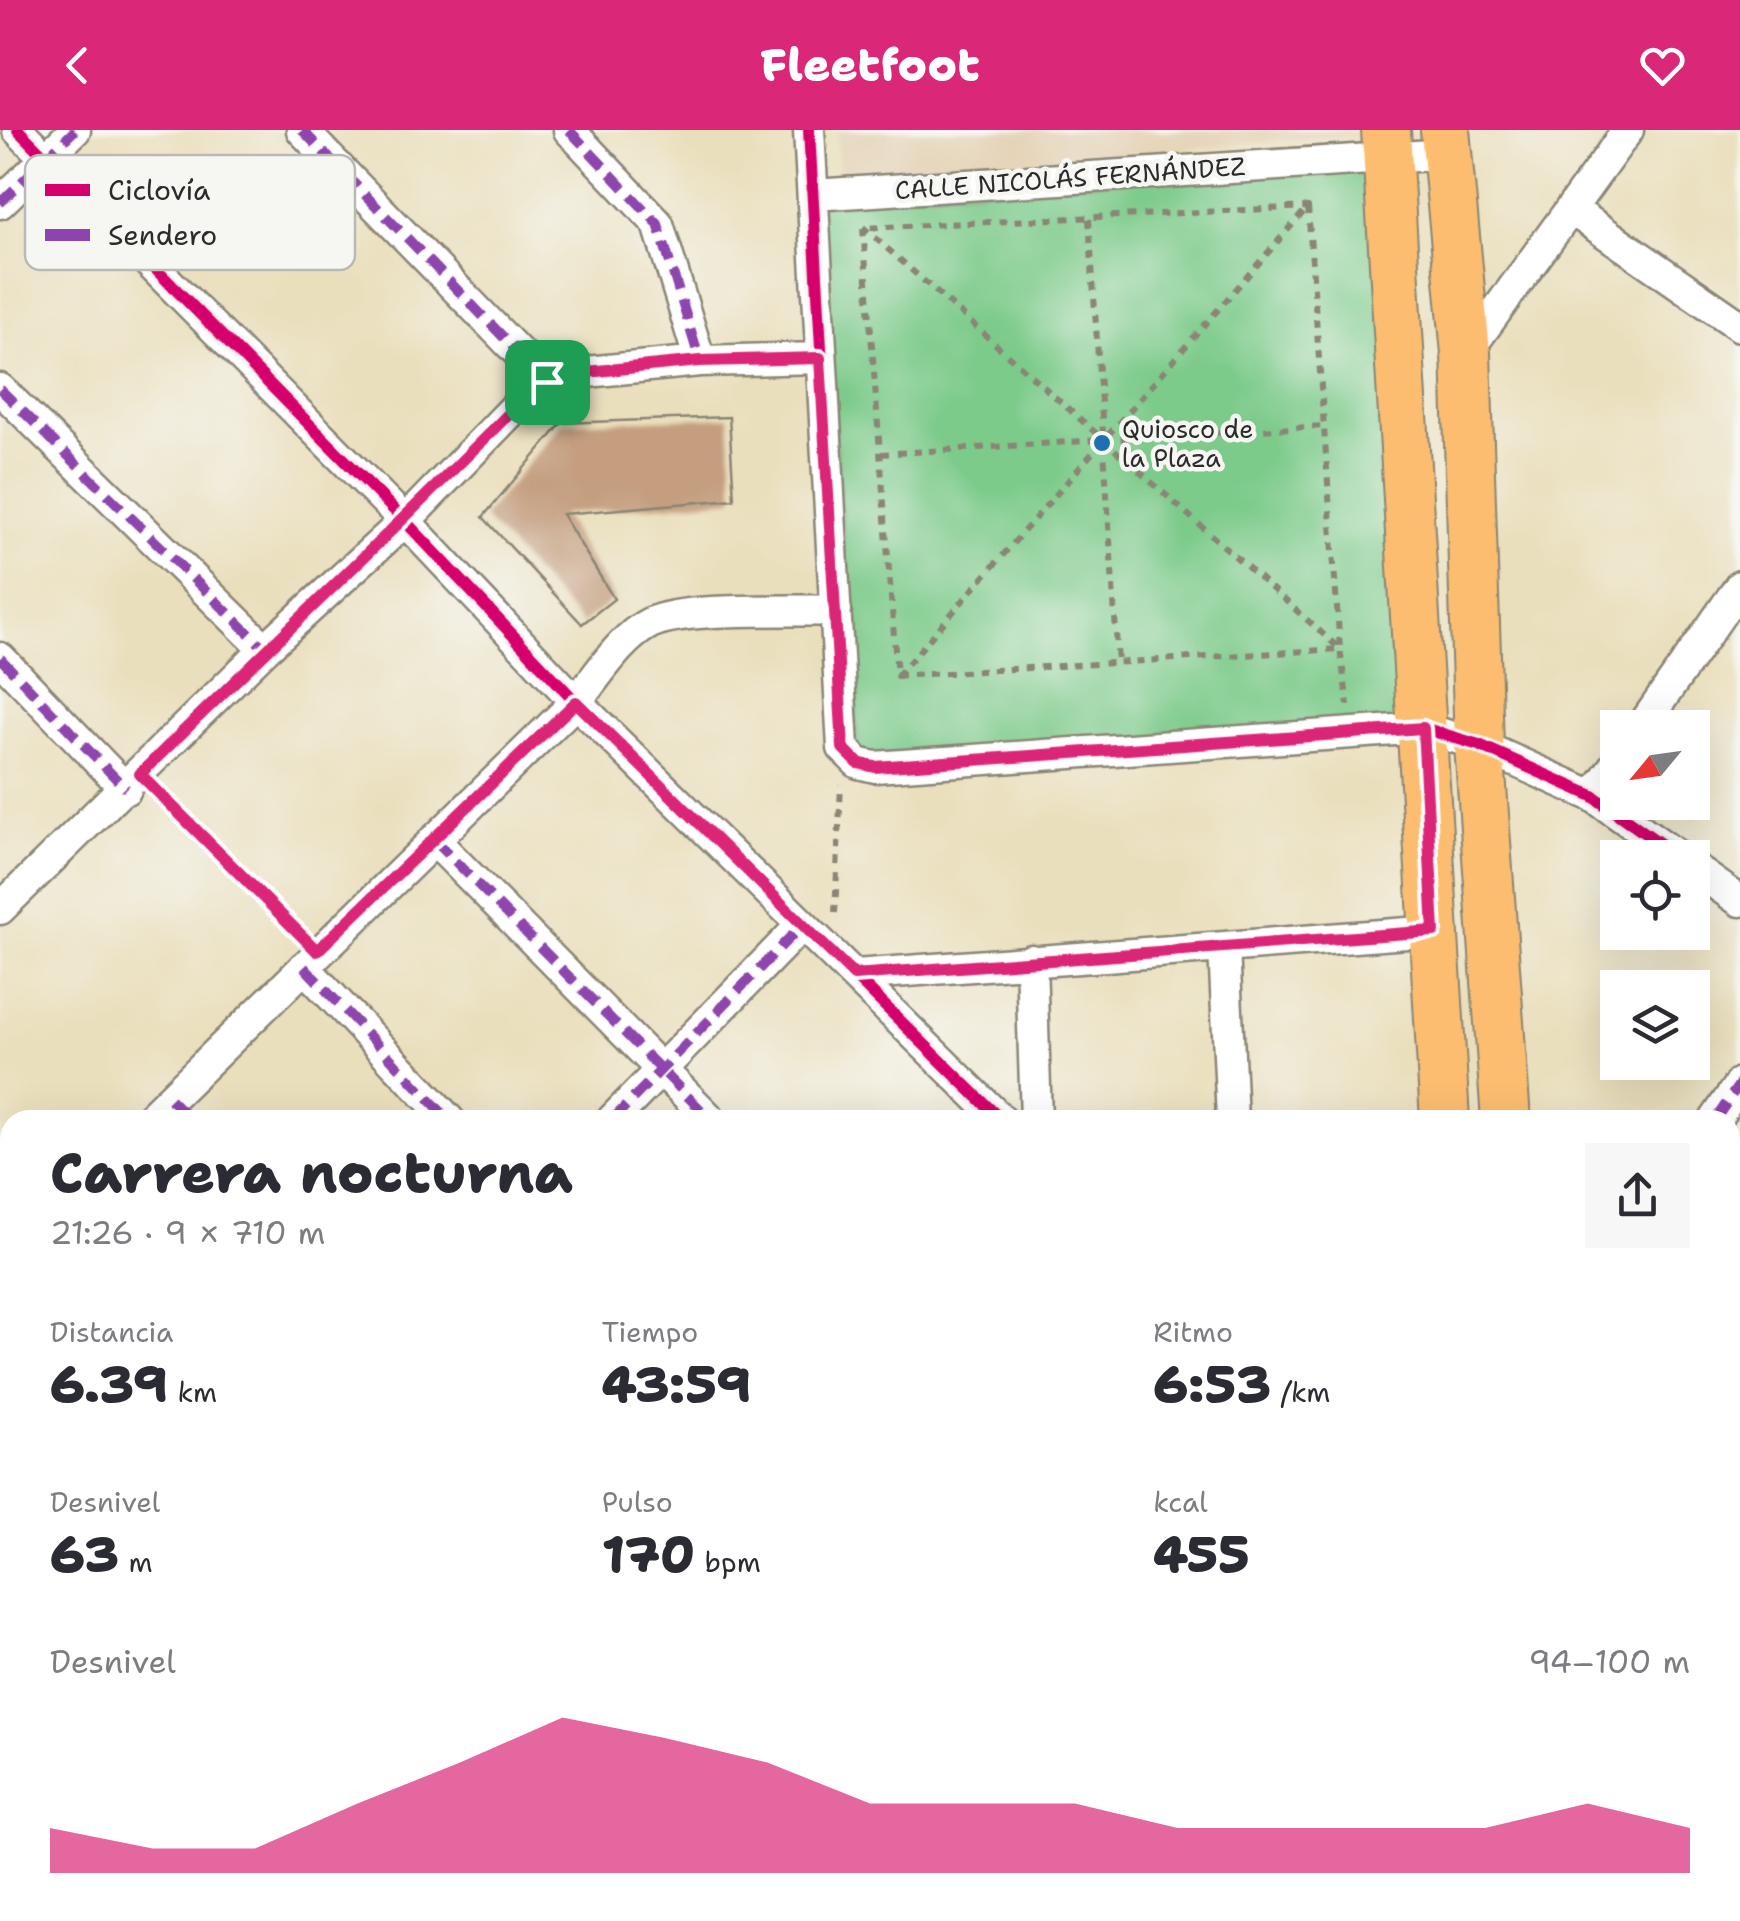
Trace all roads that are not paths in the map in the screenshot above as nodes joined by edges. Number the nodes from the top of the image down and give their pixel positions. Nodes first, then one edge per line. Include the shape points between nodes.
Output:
1 (18, 130) edge
2 (75, 130) edge
3 (302, 130) edge
4 (569, 130) edge
5 (809, 130) edge
6 (1628, 130) edge
7 (1446, 142) edge
8 (1387, 144) edge
9 (43, 155) edge
10 (49, 155) edge
11 (326, 155) edge
12 (25, 179) edge
13 (355, 185) edge
14 (813, 196) junction
15 (0, 203) edge
16 (1571, 209) junction
17 (157, 270) edge
18 (1740, 326) edge
19 (1466, 353) junction
20 (820, 358) junction
21 (700, 361) junction
22 (547, 382) junction
23 (0, 388) edge
24 (405, 521) junction
25 (1740, 586) edge
26 (836, 610) junction
27 (1730, 622) edge
28 (266, 649) junction
29 (0, 658) edge
30 (576, 702) junction
31 (1656, 710) edge
32 (1423, 728) junction
33 (1479, 745) junction
34 (133, 782) junction
35 (1600, 786) edge
36 (1593, 796) junction
37 (434, 840) junction
38 (1655, 840) edge
39 (1710, 880) edge
40 (1740, 901) edge
41 (0, 910) edge
42 (801, 926) junction
43 (1434, 931) junction
44 (1224, 947) junction
45 (310, 959) junction
46 (1031, 960) junction
47 (844, 964) junction
48 (660, 1069) junction
49 (1740, 1083) edge
50 (173, 1110) edge
51 (440, 1110) edge
52 (621, 1110) edge
53 (701, 1110) edge
54 (991, 1110) edge
55 (1036, 1110) edge
56 (1232, 1110) edge
57 (1444, 1110) edge
58 (1505, 1110) edge
59 (1722, 1110) edge

1 - 9 street
2 - 10 street
3 - 11 street
4 - 21 street via 658,224
5 - 14 street
6 - 16 street
7 - 8 street, CALLE NICOLÁS FERNÁNDEZ
7 - 19 main road
8 - 14 street, CALLE NICOLÁS FERNÁNDEZ
8 - 32 main road
12 - 15 street
13 - 22 street
14 - 20 street
16 - 18 street
16 - 19 street
17 - 24 street
19 - 33 main road
20 - 21 street
20 - 26 street
21 - 22 street via 566,374
22 - 24 street
23 - 28 street
24 - 28 street
24 - 30 street
25 - 27 street
26 - 30 street via 650,623 625,642
26 - 32 street via 843,748 858,763 875,767
27 - 31 street
28 - 34 street
29 - 34 street
30 - 37 street
30 - 42 street
32 - 33 street
32 - 43 main road
33 - 36 street
33 - 58 main road
34 - 41 street
35 - 36 street
36 - 38 street
37 - 45 street
37 - 48 street
39 - 40 street
42 - 47 street
42 - 48 street
43 - 44 street
43 - 57 main road
44 - 46 street
44 - 56 street
45 - 50 street
45 - 51 street
46 - 47 street
46 - 55 street
47 - 54 street
48 - 52 street
48 - 53 street
49 - 59 street

